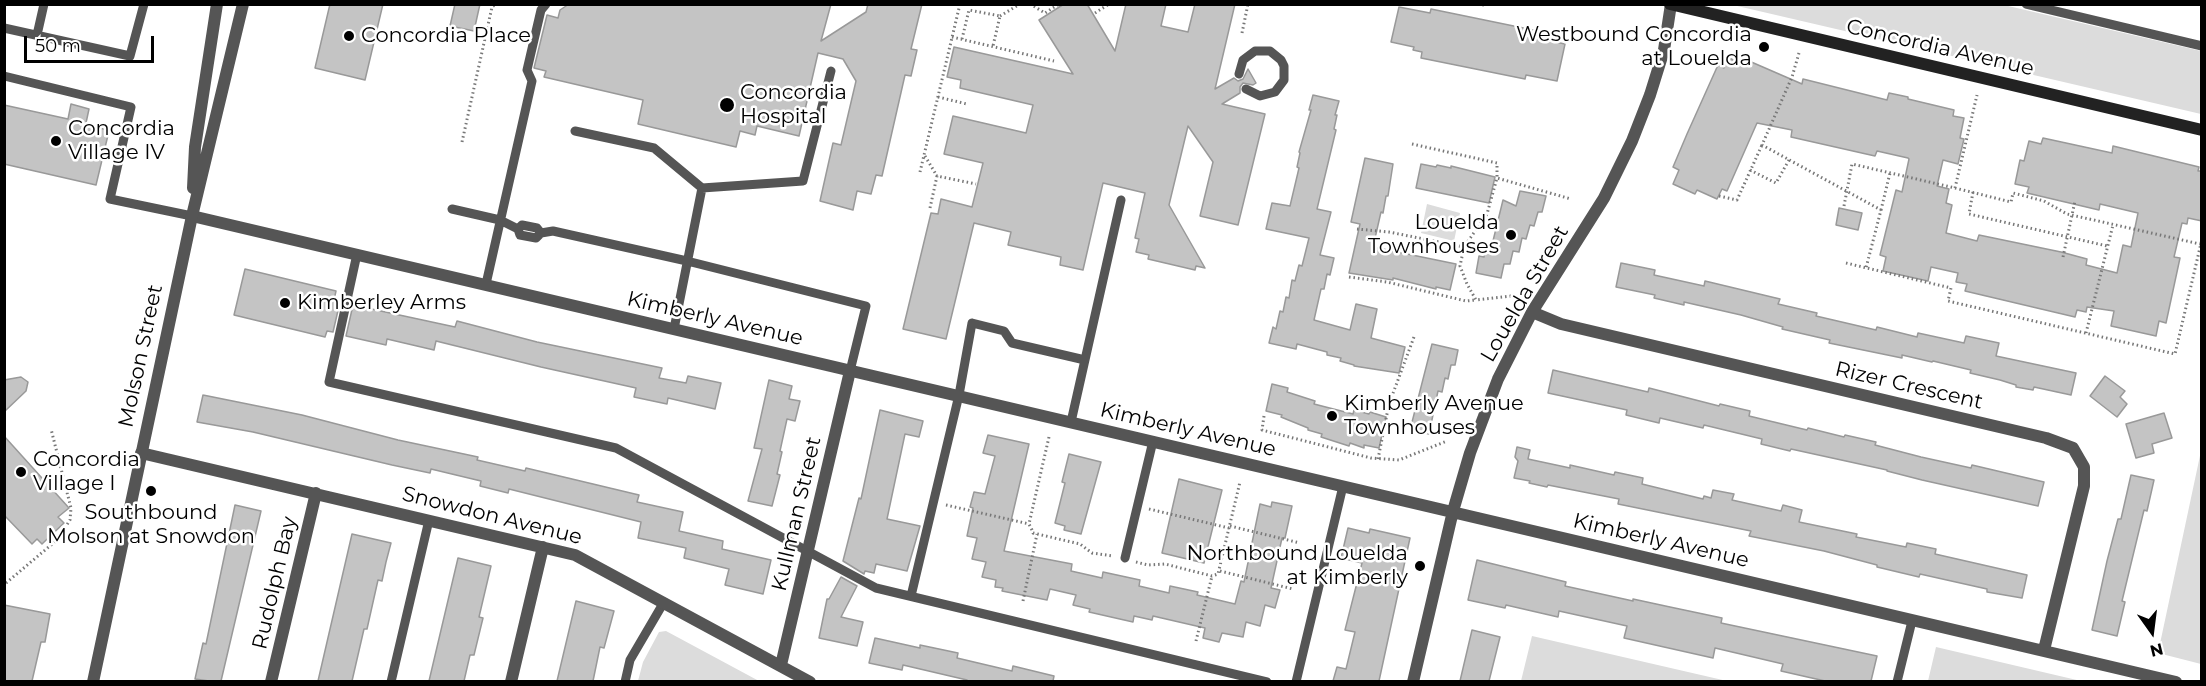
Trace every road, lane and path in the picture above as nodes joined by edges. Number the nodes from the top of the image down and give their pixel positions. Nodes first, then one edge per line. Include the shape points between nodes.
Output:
1 (44, 4) edge
2 (144, 4) edge
3 (217, 4) edge
4 (243, 4) edge
5 (496, 4) edge
6 (546, 4) edge
7 (960, 4) edge
8 (1020, 4) edge
9 (1030, 4) edge
10 (1045, 4) edge
11 (1059, 4) edge
12 (1109, 4) edge
13 (1248, 4) edge
14 (2026, 4) edge
15 (1671, 5) edge
16 (1043, 12) junction
17 (1095, 13) dead end
18 (1000, 16) junction
19 (4, 28) edge
20 (1242, 33) dead end
21 (37, 35) junction
22 (952, 37) junction
23 (962, 39) junction
24 (993, 46) junction
25 (2202, 46) edge
26 (1799, 52) dead end
27 (1054, 61) dead end
28 (831, 71) dead end
29 (1239, 74) dead end
30 (4, 76) edge
31 (1246, 89) dead end
32 (1977, 95) dead end
33 (938, 97) junction
34 (967, 104) dead end
35 (2202, 130) edge
36 (575, 131) dead end
37 (462, 142) dead end
38 (1412, 144) dead end
39 (1762, 145) junction
40 (924, 154) junction
41 (1789, 160) junction
42 (1750, 170) junction
43 (920, 172) dead end
44 (1890, 173) junction
45 (937, 176) junction
46 (1497, 178) junction
47 (976, 184) dead end
48 (702, 188) junction
49 (1955, 188) junction
50 (1846, 191) junction
51 (1973, 192) junction
52 (1719, 196) dead end
53 (1571, 199) dead end
54 (1121, 200) dead end
55 (2075, 201) dead end
56 (1844, 206) dead end
57 (930, 208) dead end
58 (452, 209) dead end
59 (1881, 210) junction
60 (2072, 215) junction
61 (192, 216) junction
62 (500, 220) junction
63 (2113, 225) junction
64 (1357, 229) dead end
65 (2067, 237) junction
66 (2202, 239) edge
67 (2200, 244) edge
68 (2107, 246) junction
69 (1464, 247) junction
70 (357, 254) junction
71 (2063, 257) dead end
72 (687, 261) junction
73 (1846, 263) dead end
74 (1866, 268) junction
75 (1349, 277) dead end
76 (486, 284) junction
77 (1511, 296) dead end
78 (1476, 300) junction
79 (1532, 312) junction
80 (674, 329) junction
81 (2086, 333) junction
82 (1413, 337) dead end
83 (1084, 360) junction
84 (850, 371) junction
85 (959, 395) junction
86 (1264, 416) dead end
87 (1071, 422) junction
88 (51, 429) dead end
89 (1153, 441) junction
90 (1447, 441) dead end
91 (141, 453) junction
92 (1378, 459) junction
93 (1343, 486) junction
94 (316, 493) junction
95 (933, 502) junction
96 (1138, 506) junction
97 (1453, 511) junction
98 (429, 520) junction
99 (1029, 524) dead end
100 (1037, 534) dead end
101 (1300, 543) dead end
102 (543, 547) junction
103 (808, 553) junction
104 (1125, 558) dead end
105 (1220, 571) dead end
106 (1212, 576) dead end
107 (4, 587) edge
108 (1293, 589) dead end
109 (911, 597) junction
110 (1023, 601) dead end
111 (664, 603) junction
112 (1912, 621) junction
113 (1196, 642) dead end
114 (2044, 650) junction
115 (781, 665) junction
116 (2128, 676) edge
117 (93, 681) edge
118 (271, 681) edge
119 (391, 681) edge
120 (511, 681) edge
121 (625, 681) edge
122 (810, 681) edge
123 (1267, 681) edge
124 (1296, 681) edge
125 (1413, 681) edge
126 (1897, 681) edge
127 (2176, 681) edge

1 - 21 lane
2 - 21 lane via 130,56
3 - 61 street, Molson Street via 195,147
4 - 61 street, Molson Street
5 - 37 path via 492,7
6 - 62 lane via 541,10 527,70 532,81
7 - 22 path
8 - 18 path
9 - 16 path
10 - 16 path
11 - 16 path
12 - 17 path
13 - 20 path
14 - 25 lane
15 - 35 main road, Concordia Avenue
15 - 79 street, Louelda Street via 1664,50 1632,141 1604,198
18 - 23 path via 969,9
18 - 24 path
19 - 21 lane
22 - 23 path
22 - 33 path
23 - 24 path
24 - 27 path
26 - 39 path
28 - 48 lane via 803,181
29 - 31 lane via 1243,60 1255,51 1270,51 1284,66 1284,80 1275,92 1260,96
30 - 61 lane via 131,107 110,199
32 - 49 path
33 - 34 path
33 - 40 path
36 - 48 lane via 654,148
38 - 46 path via 1497,163
39 - 41 path
39 - 42 path
40 - 43 path
40 - 45 path
41 - 42 path via 1776,183
41 - 50 path
42 - 52 path via 1737,200
44 - 49 path
44 - 50 path via 1852,164
44 - 59 path
45 - 47 path
45 - 57 path
46 - 53 path
46 - 69 path via 1487,214
48 - 72 lane
49 - 51 path
50 - 56 path
50 - 59 path
51 - 60 path via 2011,202 2013,194 2044,201
51 - 65 path via 1969,214
54 - 83 lane
55 - 60 path
58 - 62 lane
59 - 74 path
60 - 63 path
60 - 65 path
61 - 70 street, Kimberly Avenue
61 - 91 street, Molson Street
62 - 72 lane via 518,229 520,235 536,238 553,231
62 - 76 lane
63 - 67 path
63 - 68 path
64 - 69 path
65 - 68 path
65 - 71 path
66 - 67 path
67 - 81 path via 2175,354
68 - 81 path
69 - 78 path via 1460,266
70 - 76 street, Kimberly Avenue
70 - 103 lane via 329,382 615,448
72 - 80 lane
72 - 84 lane via 866,306
73 - 74 path
74 - 81 path via 1951,288 1948,301
75 - 78 path
76 - 80 street, Kimberly Avenue
77 - 78 path
79 - 97 street, Louelda Street via 1485,412
79 - 114 street, Rizer Crescent via 1561,324 2046,438 2073,448 2084,467 2084,486
80 - 84 street, Kimberly Avenue
82 - 92 path via 1389,404
83 - 85 lane via 1012,343 1004,331 972,323
83 - 87 lane
84 - 85 street, Kimberly Avenue
84 - 103 street, Kullman Street
85 - 87 street, Kimberly Avenue
85 - 95 lane
86 - 92 path via 1262,430
87 - 89 street, Kimberly Avenue
88 - 107 path via 71,508 70,520 57,540
89 - 93 street, Kimberly Avenue
89 - 96 lane
90 - 92 path via 1399,460
91 - 94 street, Snowdon Avenue
91 - 117 street, Molson Street
93 - 97 street, Kimberly Avenue
93 - 124 lane
94 - 98 street, Snowdon Avenue
94 - 118 street, Rudolph Bay
95 - 99 path
95 - 109 lane
96 - 101 path
96 - 104 lane
97 - 112 street, Kimberly Avenue
97 - 125 street, Louelda Street
98 - 102 street, Snowdon Avenue
98 - 119 lane
100 - 110 path
102 - 111 street, Snowdon Avenue via 584,559
102 - 120 street
103 - 109 lane via 876,588
103 - 115 street, Kullman Street
105 - 108 path
106 - 113 path
109 - 123 lane
111 - 115 street, Snowdon Avenue
111 - 121 lane via 630,660
112 - 114 street, Kimberly Avenue
112 - 126 lane
114 - 116 street, Kimberly Avenue
115 - 122 street, Snowdon Avenue
116 - 127 street, Kimberly Avenue

